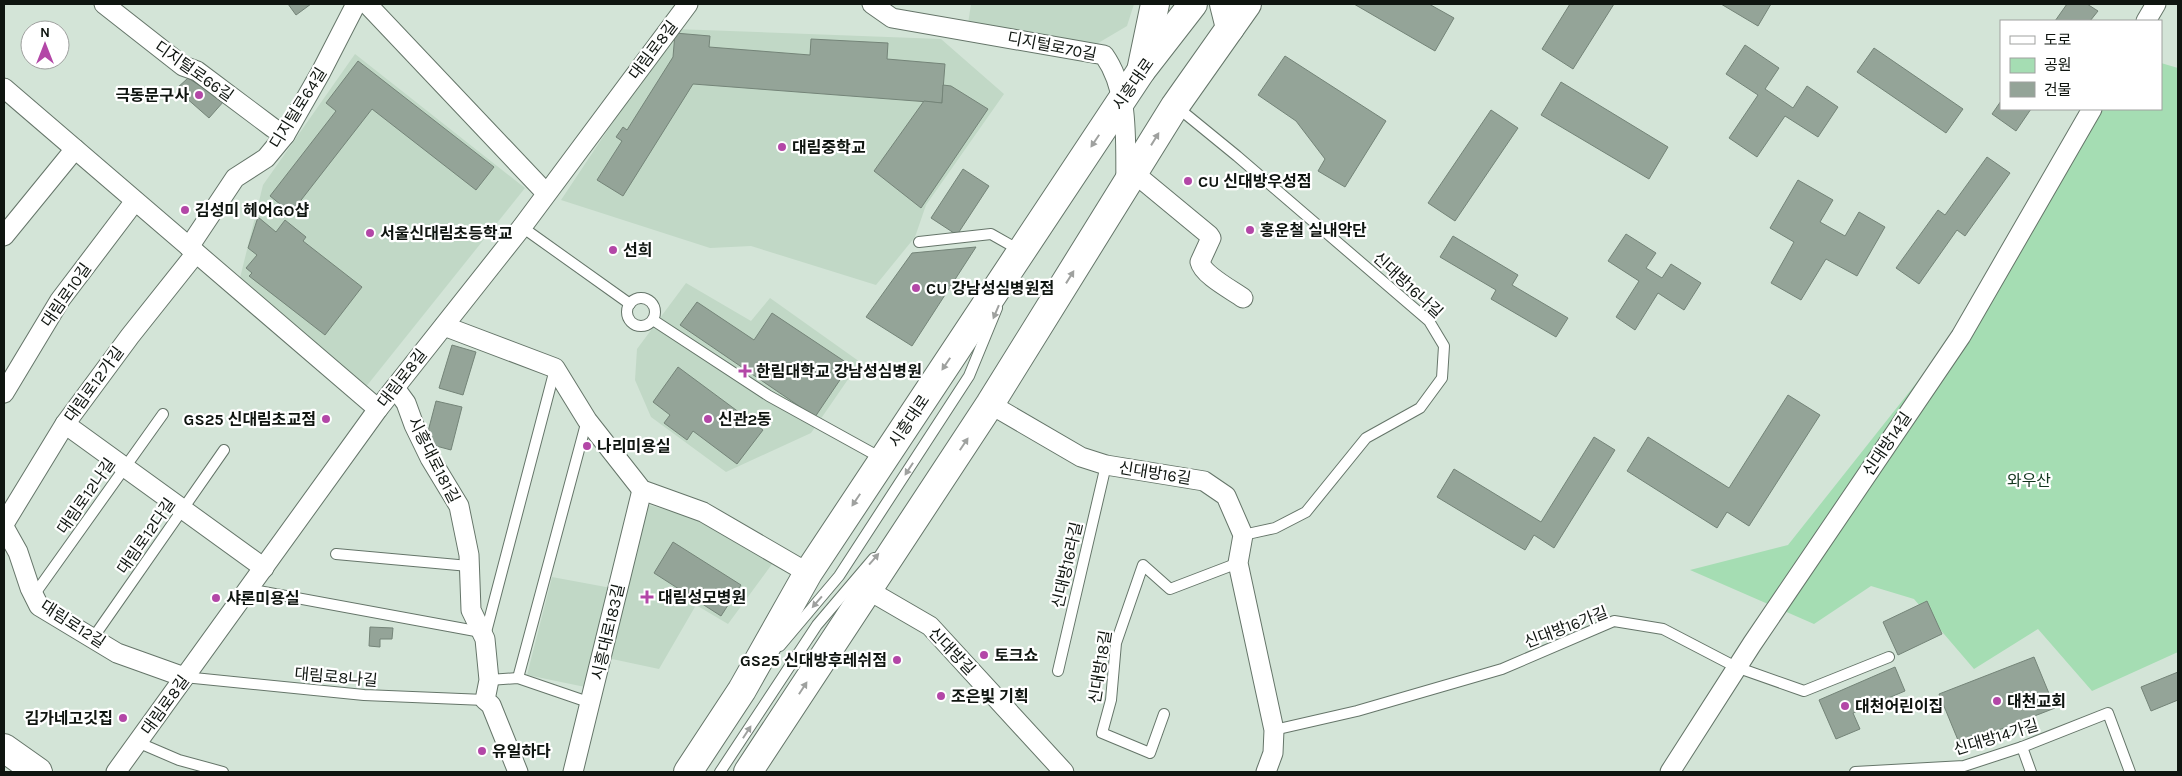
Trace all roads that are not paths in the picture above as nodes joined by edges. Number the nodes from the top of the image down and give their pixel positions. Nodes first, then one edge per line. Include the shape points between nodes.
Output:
1 (104, 4) edge
2 (356, 4) edge
3 (367, 4) edge
4 (688, 4) edge
5 (872, 4) edge
6 (1155, 4) edge
7 (1193, 4) edge
8 (1247, 4) edge
9 (2156, 4) edge
10 (1227, 16) edge
11 (2147, 20) edge
12 (1141, 71) junction
13 (4, 88) edge
14 (1122, 100) junction
15 (1175, 106) junction
16 (2091, 110) edge
17 (285, 135) junction
18 (75, 149) junction
19 (1130, 179) junction
20 (546, 193) junction
21 (135, 201) junction
22 (522, 228) junction
23 (4, 236) edge
24 (919, 242) dead end
25 (193, 250) junction
26 (1021, 251) junction
27 (1243, 298) dead end
28 (630, 304) junction
29 (653, 320) junction
30 (444, 326) junction
31 (555, 368) junction
32 (395, 388) junction
33 (4, 392) edge
34 (990, 404) junction
35 (378, 410) junction
36 (163, 414) dead end
37 (587, 420) junction
38 (65, 424) junction
39 (224, 450) dead end
40 (883, 459) junction
41 (1106, 466) junction
42 (125, 467) junction
43 (937, 484) junction
44 (642, 490) junction
45 (183, 509) junction
46 (4, 525) edge
47 (1243, 535) junction
48 (336, 554) dead end
49 (1238, 563) junction
50 (469, 566) junction
51 (264, 568) junction
52 (808, 573) junction
53 (248, 589) junction
54 (868, 590) junction
55 (34, 595) junction
56 (483, 636) junction
57 (93, 638) junction
58 (1889, 657) dead end
59 (1736, 667) junction
60 (1058, 671) dead end
61 (184, 677) junction
62 (518, 678) junction
63 (489, 680) junction
64 (742, 690) junction
65 (485, 700) junction
66 (591, 703) junction
67 (1164, 714) dead end
68 (1274, 730) junction
69 (138, 742) junction
70 (2022, 747) junction
71 (4, 748) edge
72 (38, 772) edge
73 (116, 772) edge
74 (223, 772) edge
75 (518, 772) edge
76 (573, 772) edge
77 (688, 772) edge
78 (720, 772) edge
79 (748, 772) edge
80 (1064, 772) edge
81 (1266, 772) edge
82 (1670, 772) edge
83 (1856, 772) edge
84 (2031, 772) edge
85 (2130, 772) edge

1 - 17 street, 디지털로66길 via 182,66 197,71
2 - 17 street, 디지털로64길
3 - 20 street
4 - 20 street, 대림로8길
5 - 14 street, 디지털로70길 via 892,18 1104,55 1116,74
6 - 12 main road
7 - 12 main road, 시흥대로
8 - 10 main road
9 - 11 street
10 - 15 main road
12 - 14 main road, 시흥대로
13 - 18 street
14 - 19 street, 디지털로70길
14 -> 26 main road, 시흥대로
19 -> 15 main road
15 - 47 lane, 신대방16나길 via 1429,321 1444,346 1442,378 1420,408 1366,438 1306,512 1274,528
16 - 59 street, 신대방14길 via 1961,336
17 - 25 street, 디지털로64길 via 266,158 235,178
18 - 21 street
18 - 23 street
19 - 27 street via 1209,235 1211,238 1200,266
34 -> 19 main road
20 - 22 street, 대림로8길
21 - 25 street
21 - 33 street, 대림로10길 via 60,300
22 - 28 lane
22 - 30 street, 대림로8길
24 - 26 lane via 991,234
25 - 35 street
25 - 38 street, 대림로12가길
26 -> 40 main road, 시흥대로
26 -> 64 lane via 969,376 839,576
28 - 29 lane via 639,298 648,300 656,311
28 - 29 lane via 627,315 636,326 645,326
29 - 40 lane via 769,396
30 - 31 street
30 - 32 street, 대림로8길
31 - 37 street
31 - 56 lane
32 - 35 street, 대림로8길
32 - 50 street, 시흥대로181길 via 406,403 430,458 459,506
34 - 41 street, 신대방16길 via 1081,457
43 -> 34 main road
35 - 51 street, 대림로8길
36 - 42 lane, 대림로12나길
37 - 44 street
37 - 62 lane
38 - 42 street
38 - 46 street, 대림로12가길
39 - 45 lane, 대림로12다길
40 -> 52 main road, 시흥대로
41 - 47 street, 신대방16길 via 1204,481 1226,496
41 - 60 lane, 신대방16라길
42 - 45 street
42 - 55 lane, 대림로12나길
43 - 54 main road
78 -> 43 lane via 817,625
44 - 52 street via 703,512
44 - 66 street, 시흥대로183길
45 - 51 street
45 - 57 lane, 대림로12다길
46 - 55 street, 대림로12길
47 - 49 street
48 - 50 lane
49 - 67 lane, 신대방18길 via 1170,589 1143,564 1116,643 1111,700 1102,733 1150,753
49 - 68 street
50 - 56 street, 시흥대로181길 via 471,610
51 - 53 street, 대림로8길
52 - 64 main road, 시흥대로
53 - 56 lane
53 - 61 street, 대림로8길
79 -> 54 main road
54 - 80 street, 신대방길 via 930,626
55 - 57 street, 대림로12길 via 39,606
56 - 63 street, 시흥대로181길
57 - 61 street, 대림로12길 via 117,653
58 - 59 lane, 신대방16가길 via 1804,691
59 - 68 lane, 신대방16가길 via 1663,629 1614,621 1502,669 1358,711
59 - 82 street, 신대방14길
61 - 65 lane, 대림로8나길 via 364,695
61 - 69 street, 대림로8길
62 - 63 lane
62 - 66 lane
63 - 65 street, 시흥대로181길
64 - 77 main road, 시흥대로
65 - 75 street via 491,706
66 - 76 street, 시흥대로183길
68 - 81 street via 1273,753
69 - 73 street, 대림로8길
69 - 74 lane via 179,760
70 - 83 lane, 신대방14가길 via 1964,766
70 - 84 lane
70 - 85 lane, 신대방14가길 via 2108,713
71 - 72 main road

